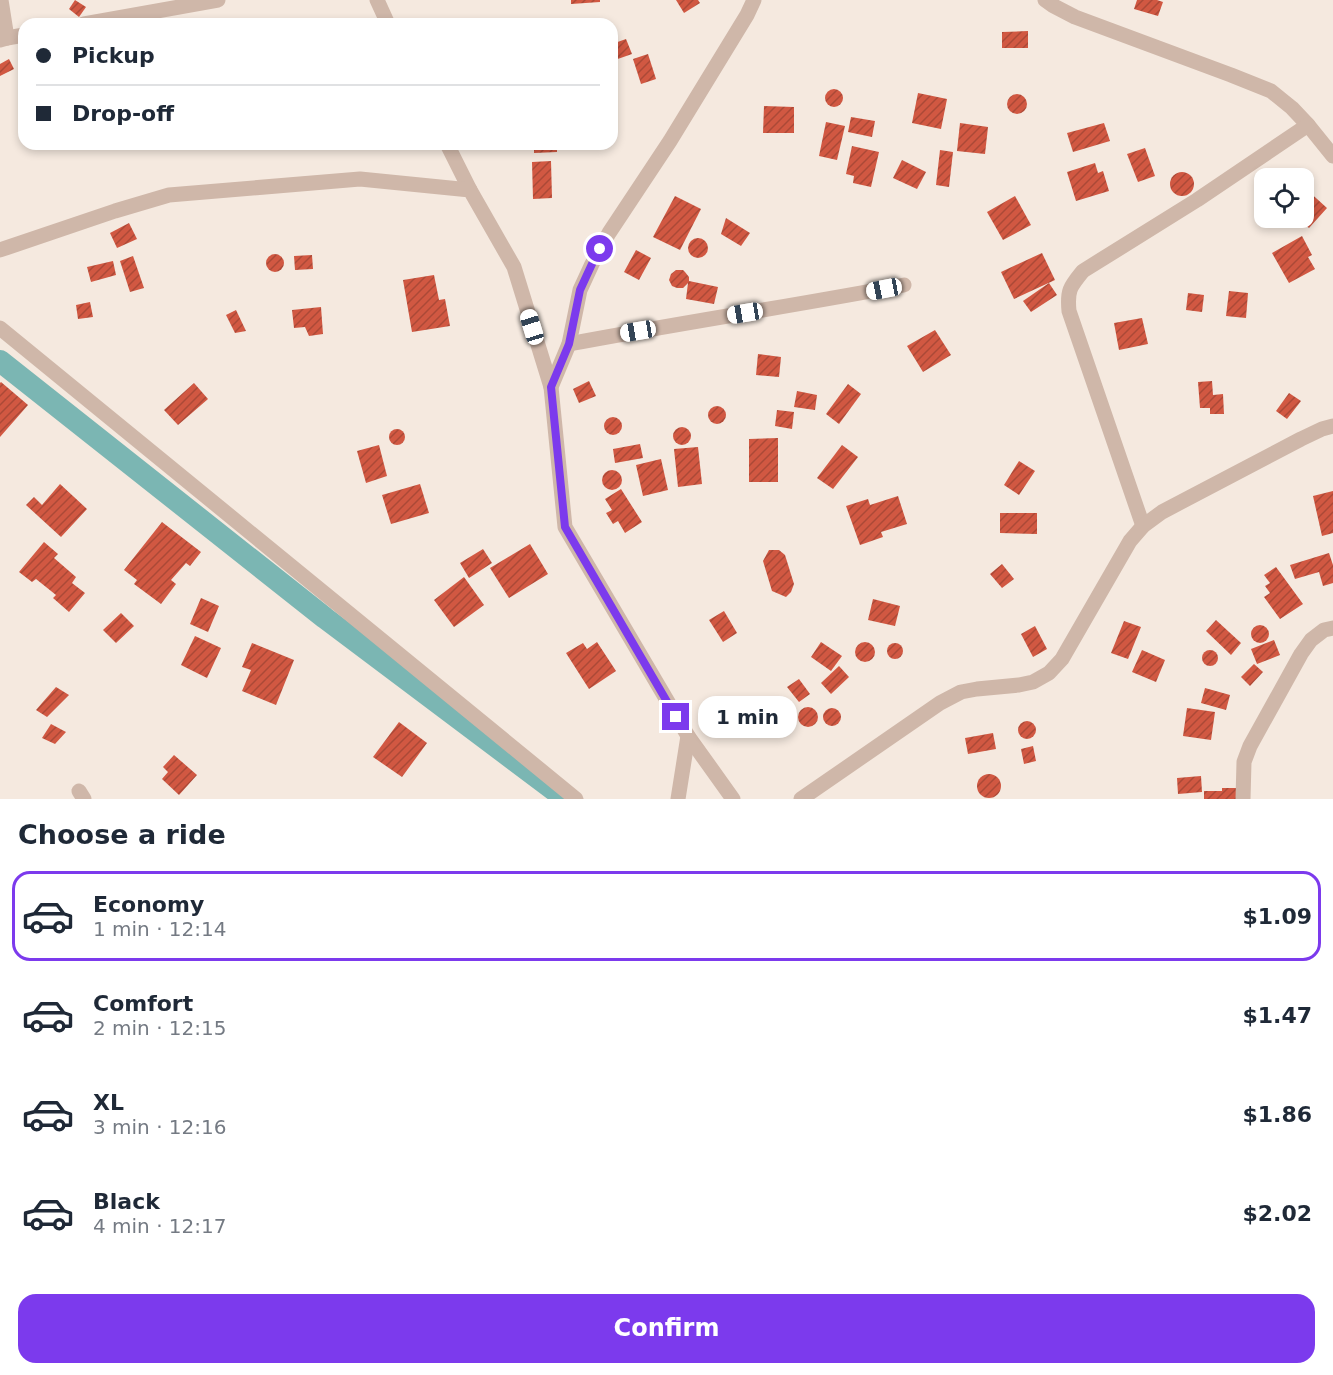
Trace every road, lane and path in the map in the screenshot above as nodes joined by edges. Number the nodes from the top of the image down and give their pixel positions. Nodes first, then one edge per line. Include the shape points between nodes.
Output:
1 (1, 0) edge
2 (218, 0) edge
3 (377, 0) edge
4 (754, 0) edge
5 (1045, 0) edge
6 (198, 2) edge
7 (115, 18) edge
8 (385, 18) edge
9 (18, 36) edge
10 (3, 39) edge
11 (1308, 125) junction
12 (450, 150) edge
13 (1333, 156) edge
14 (470, 190) junction
15 (0, 250) edge
16 (904, 285) dead end
17 (0, 328) edge
18 (569, 344) junction
19 (551, 387) junction
20 (1333, 426) edge
21 (1143, 526) junction
22 (1333, 628) edge
23 (688, 736) junction
24 (576, 799) edge
25 (678, 799) edge
26 (733, 799) edge
27 (801, 799) edge
28 (1243, 799) edge

1 - 10 street
2 - 6 street
3 - 8 street
4 - 18 street via 592,264 580,290
5 - 11 street via 1075,17 1271,92
6 - 7 street
9 - 10 street
11 - 13 street
11 - 21 street via 1083,271 1067,296
12 - 14 street
14 - 15 street via 360,179 169,195
14 - 19 street via 514,267
16 - 18 street
17 - 24 street
18 - 19 street
19 - 23 street via 565,527
20 - 21 street via 1162,512
21 - 27 street via 1050,673 1019,685 961,692
22 - 28 street via 1311,640 1301,654 1250,746 1244,762
23 - 25 street
23 - 26 street

